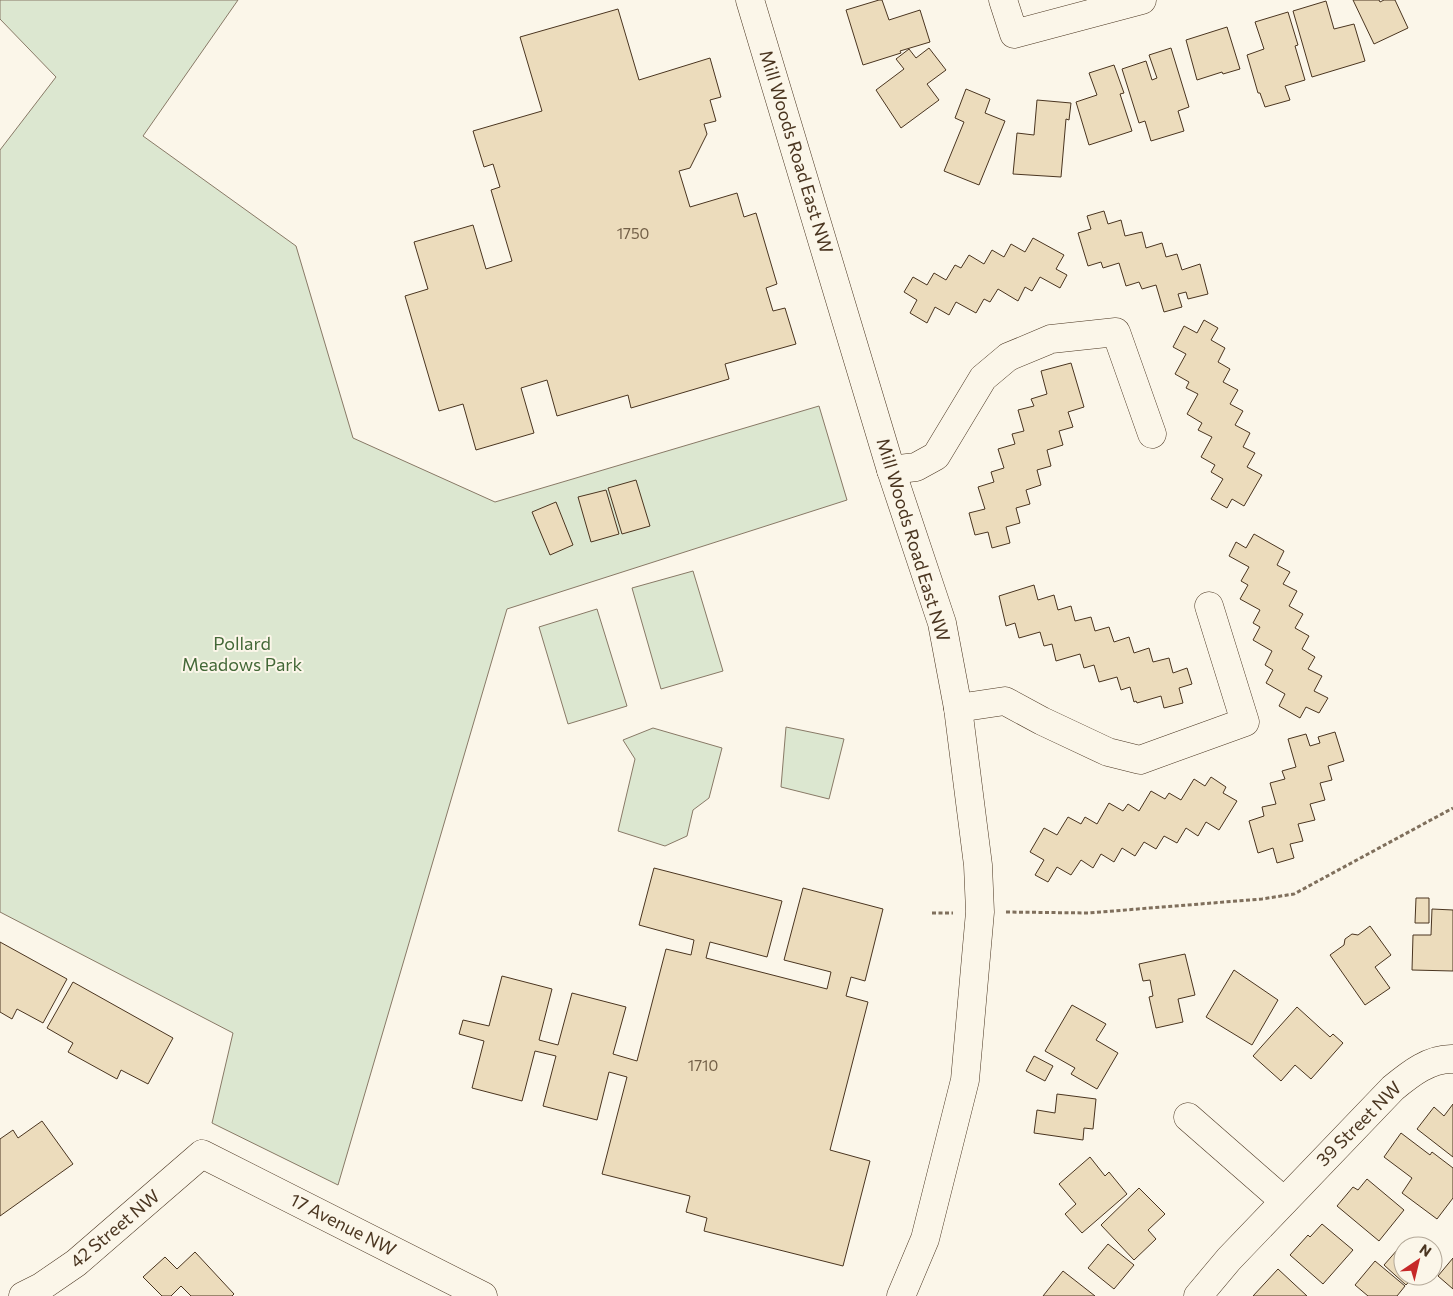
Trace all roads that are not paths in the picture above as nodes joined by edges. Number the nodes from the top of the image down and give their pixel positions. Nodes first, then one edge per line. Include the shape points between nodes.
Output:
1 (750, 0) edge
2 (1003, 0) edge
3 (1142, 0) edge
4 (1152, 434) dead end
5 (891, 470) junction
6 (1209, 606) dead end
7 (958, 708) junction
8 (1448, 1059) edge
9 (1188, 1117) dead end
10 (202, 1154) joint
11 (1284, 1201) junction
12 (23, 1296) edge
13 (483, 1296) edge
14 (901, 1296) edge
15 (1198, 1296) edge

1 - 5 street, Mill Woods Road East NW
2 - 3 street via 1014,34
4 - 5 street via 1116,332 1051,339 1008,357 983,378 936,456 916,467
5 - 7 street, Mill Woods Road East NW via 942,623
6 - 7 street via 1244,722 1226,730 1140,760 1108,752 1005,701
7 - 14 street, Mill Woods Road East NW via 978,865 980,912 966,1080 924,1239
8 - 11 street, 39 Street NW via 1426,1065 1408,1075
9 - 11 street
10 - 12 street, 42 Street NW via 76,1263
10 - 13 street, 17 Avenue NW
11 - 15 street, 39 Street NW

